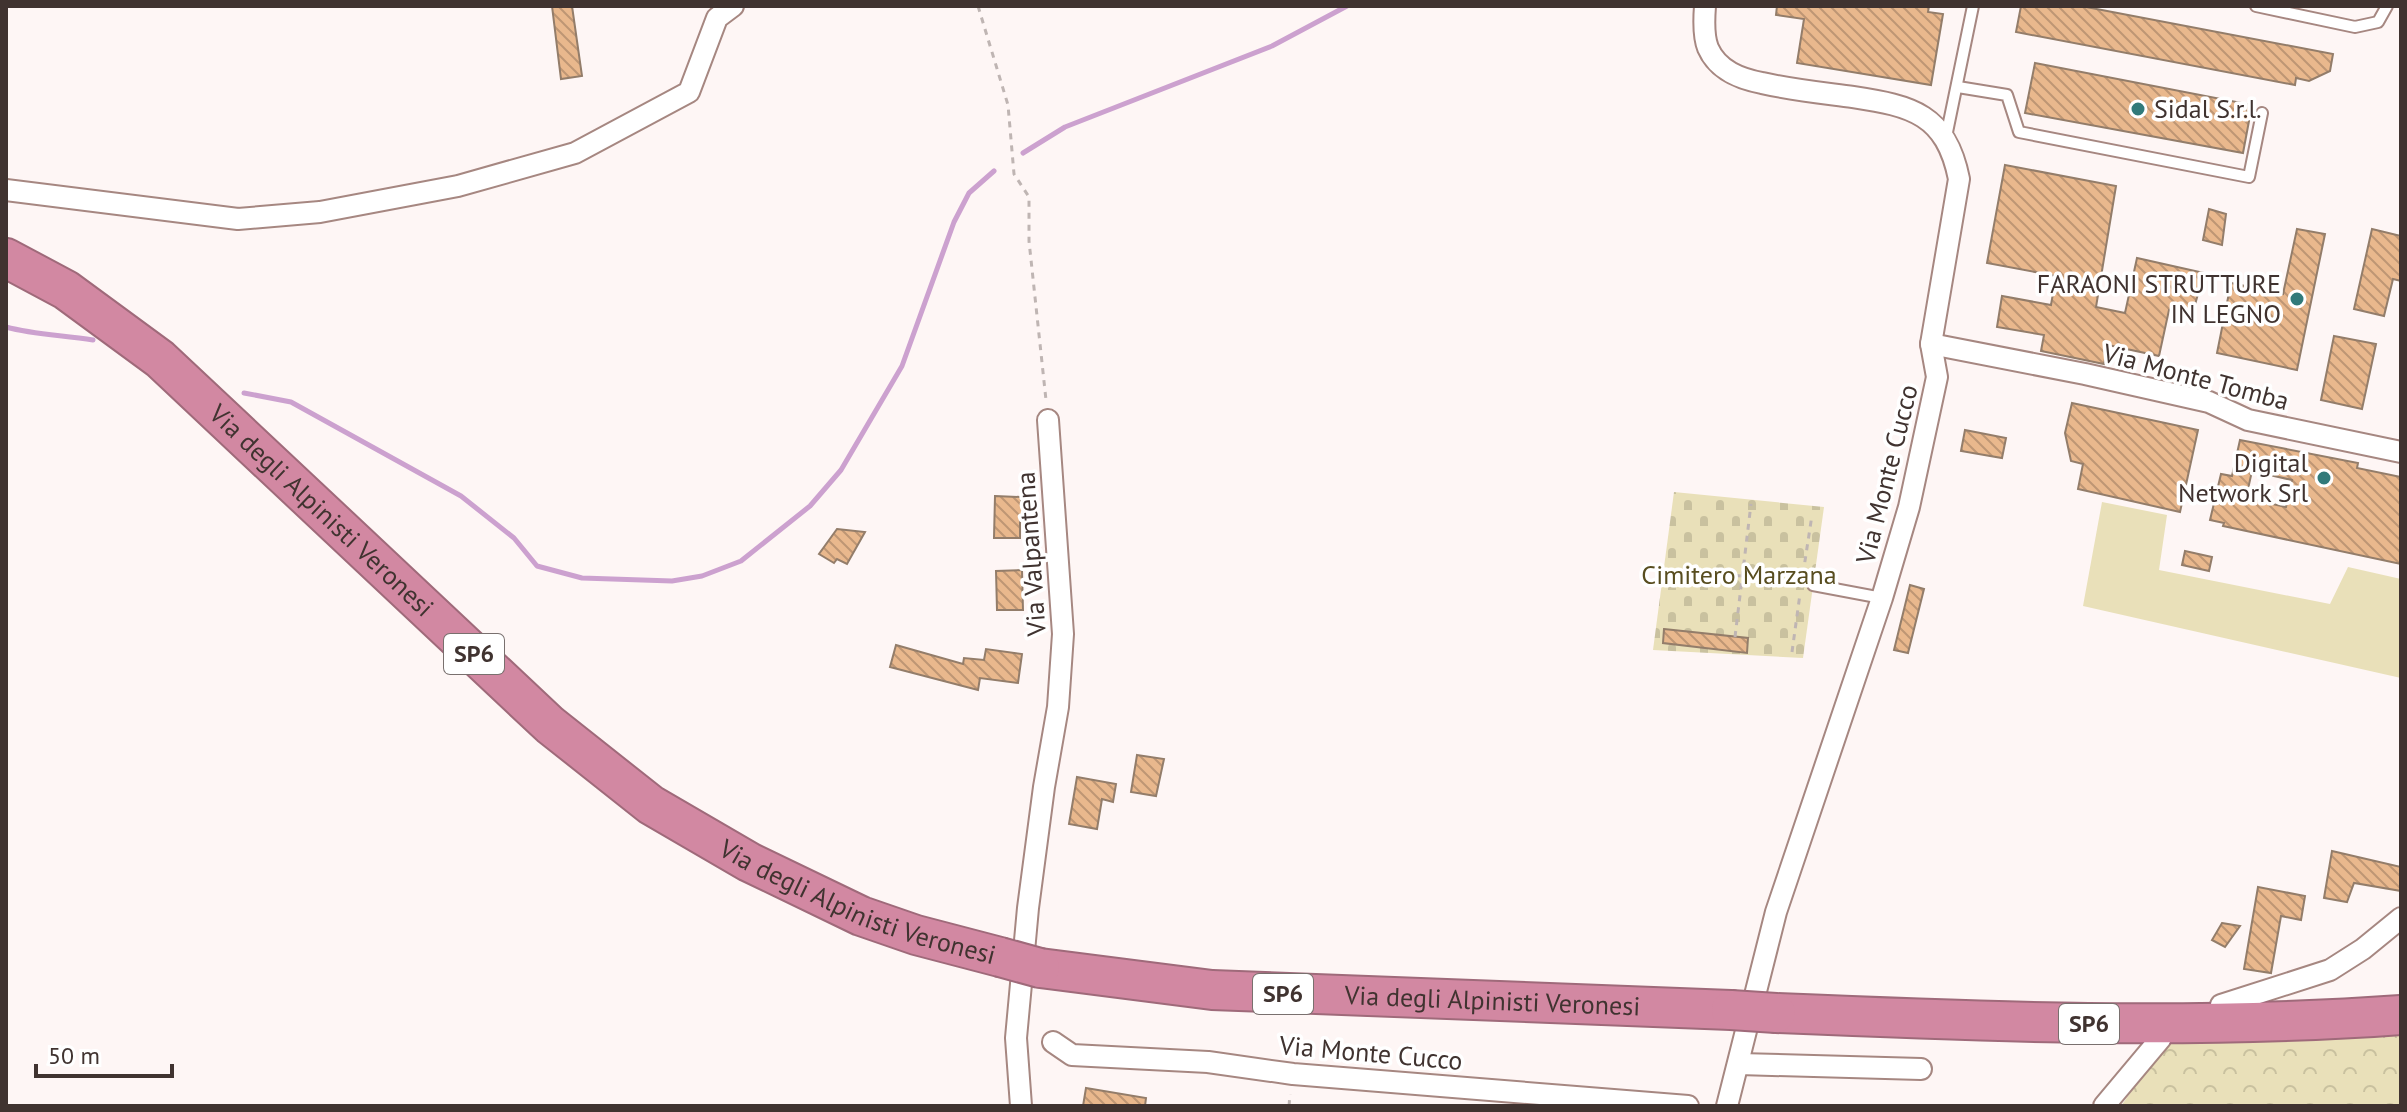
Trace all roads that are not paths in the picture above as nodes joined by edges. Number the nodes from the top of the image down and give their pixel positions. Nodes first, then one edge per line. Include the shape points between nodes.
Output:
1 (733, 6) edge
2 (1705, 6) edge
3 (1973, 6) edge
4 (2256, 6) edge
5 (2387, 6) edge
6 (1958, 87) junction
7 (2262, 113) dead end
8 (1946, 139) junction
9 (6, 190) edge
10 (6, 258) edge
11 (1931, 344) junction
12 (1048, 420) road end
13 (2401, 452) edge
14 (1813, 585) road end
15 (1882, 598) junction
16 (2401, 918) edge
17 (2221, 1005) dead end
18 (2401, 1015) edge
19 (2161, 1038) dead end
20 (1053, 1042) dead end
21 (1739, 1064) junction
22 (1921, 1069) dead end
23 (1021, 1106) edge
24 (1688, 1106) edge
25 (1727, 1106) edge
26 (2104, 1106) edge

1 - 9 street via 717,18 689,92 575,153 458,186 320,212 238,219
2 - 8 street via 1709,51 1731,74 1778,87 1907,107
3 - 6 lane
4 - 5 lane via 2355,27 2378,22
6 - 7 lane via 2007,95 2019,132 2249,177
6 - 8 lane
8 - 11 street, Via Monte Cucco via 1959,189
10 - 18 highway, Via degli Alpinisti Veronesi / SP6, bridge via 66,290 160,359 550,725 651,805 749,862 861,916 916,935 1040,968 1212,990 2013,1023 2291,1023
11 - 13 street, Via Monte Tomba via 2209,402 2248,420
11 - 15 street, Via Monte Cucco via 1937,377 1909,507
12 - 23 street, Via Valpantena via 1063,634 1016,1038
14 - 15 lane
15 - 21 street, Via Monte Cucco via 1776,912
16 - 17 street via 2330,970
19 - 26 street
20 - 24 street, Via Monte Cucco via 1072,1055 1208,1062 1293,1074
21 - 22 street
21 - 25 street, Via Monte Cucco

